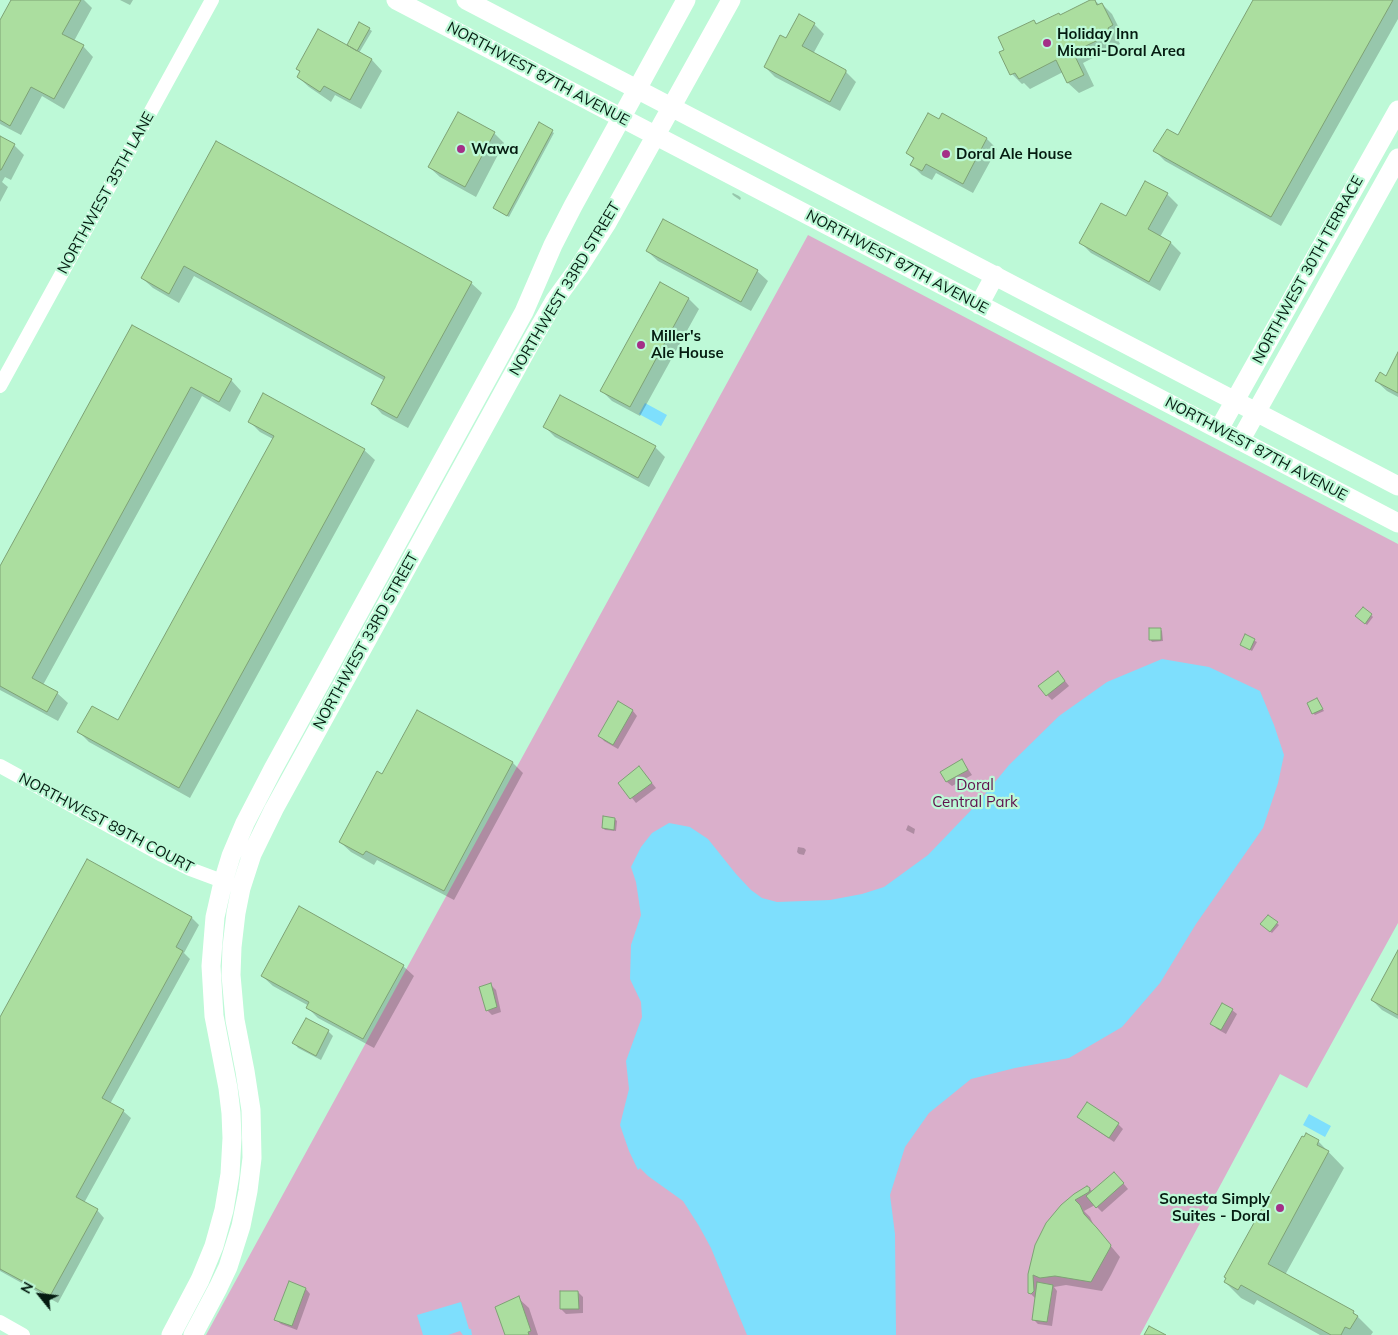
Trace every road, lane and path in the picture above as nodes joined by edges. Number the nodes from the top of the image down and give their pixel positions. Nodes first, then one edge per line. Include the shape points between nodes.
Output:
1 (212, 0) edge
2 (396, 0) edge
3 (466, 0) edge
4 (686, 0) edge
5 (731, 0) edge
6 (637, 89) junction
7 (671, 106) junction
8 (1398, 110) edge
9 (621, 118) junction
10 (655, 136) junction
11 (1398, 158) edge
12 (1317, 253) junction
13 (1338, 265) junction
14 (995, 275) junction
15 (979, 305) junction
16 (0, 386) edge
17 (1235, 400) junction
18 (1256, 412) junction
19 (1219, 430) junction
20 (1240, 441) junction
21 (1398, 486) edge
22 (1398, 523) edge
23 (366, 601) junction
24 (367, 639) junction
25 (342, 644) junction
26 (0, 766) edge
27 (223, 882) junction
28 (242, 888) junction
29 (0, 1322) edge
30 (23, 1335) edge
31 (170, 1335) edge
32 (193, 1335) edge

1 - 16 street, NORTHWEST 35TH LANE
2 - 9 street, NORTHWEST 87TH AVENUE
3 - 6 street
4 - 6 street, NORTHWEST 33RD STREET
5 - 7 street, NORTHWEST 33RD STREET
6 - 7 street
6 - 9 street, NORTHWEST 33RD STREET
7 - 10 street, NORTHWEST 33RD STREET
7 - 14 street
8 - 12 street, NORTHWEST 30TH TERRACE
9 - 10 street, NORTHWEST 87TH AVENUE
9 - 23 street, NORTHWEST 33RD STREET via 560,230 524,312
10 - 15 street, NORTHWEST 87TH AVENUE
10 - 24 street, NORTHWEST 33RD STREET via 598,238 536,333
11 - 13 street, NORTHWEST 30TH TERRACE
12 - 13 street
12 - 17 street, NORTHWEST 30TH TERRACE
13 - 18 street, NORTHWEST 30TH TERRACE
14 - 15 street
14 - 17 street
15 - 19 street, NORTHWEST 87TH AVENUE
17 - 18 street
17 - 19 street, NORTHWEST 30TH TERRACE
18 - 20 street, NORTHWEST 30TH TERRACE
18 - 21 street
19 - 20 street, NORTHWEST 87TH AVENUE
20 - 22 street, NORTHWEST 87TH AVENUE
23 - 24 street via 362,630
23 - 25 street, NORTHWEST 33RD STREET
24 - 25 street
24 - 28 street, NORTHWEST 33RD STREET via 263,830
25 - 27 street, NORTHWEST 33RD STREET via 248,817
26 - 27 street, NORTHWEST 89TH COURT via 162,855
27 - 28 street, NORTHWEST 89TH COURT
27 - 31 street, NORTHWEST 33RD STREET via 216,916 211,978 230,1107 230,1174 214,1246
28 - 32 street, NORTHWEST 33RD STREET via 235,919 231,988 251,1110 252,1158 241,1226 230,1261
29 - 30 street

